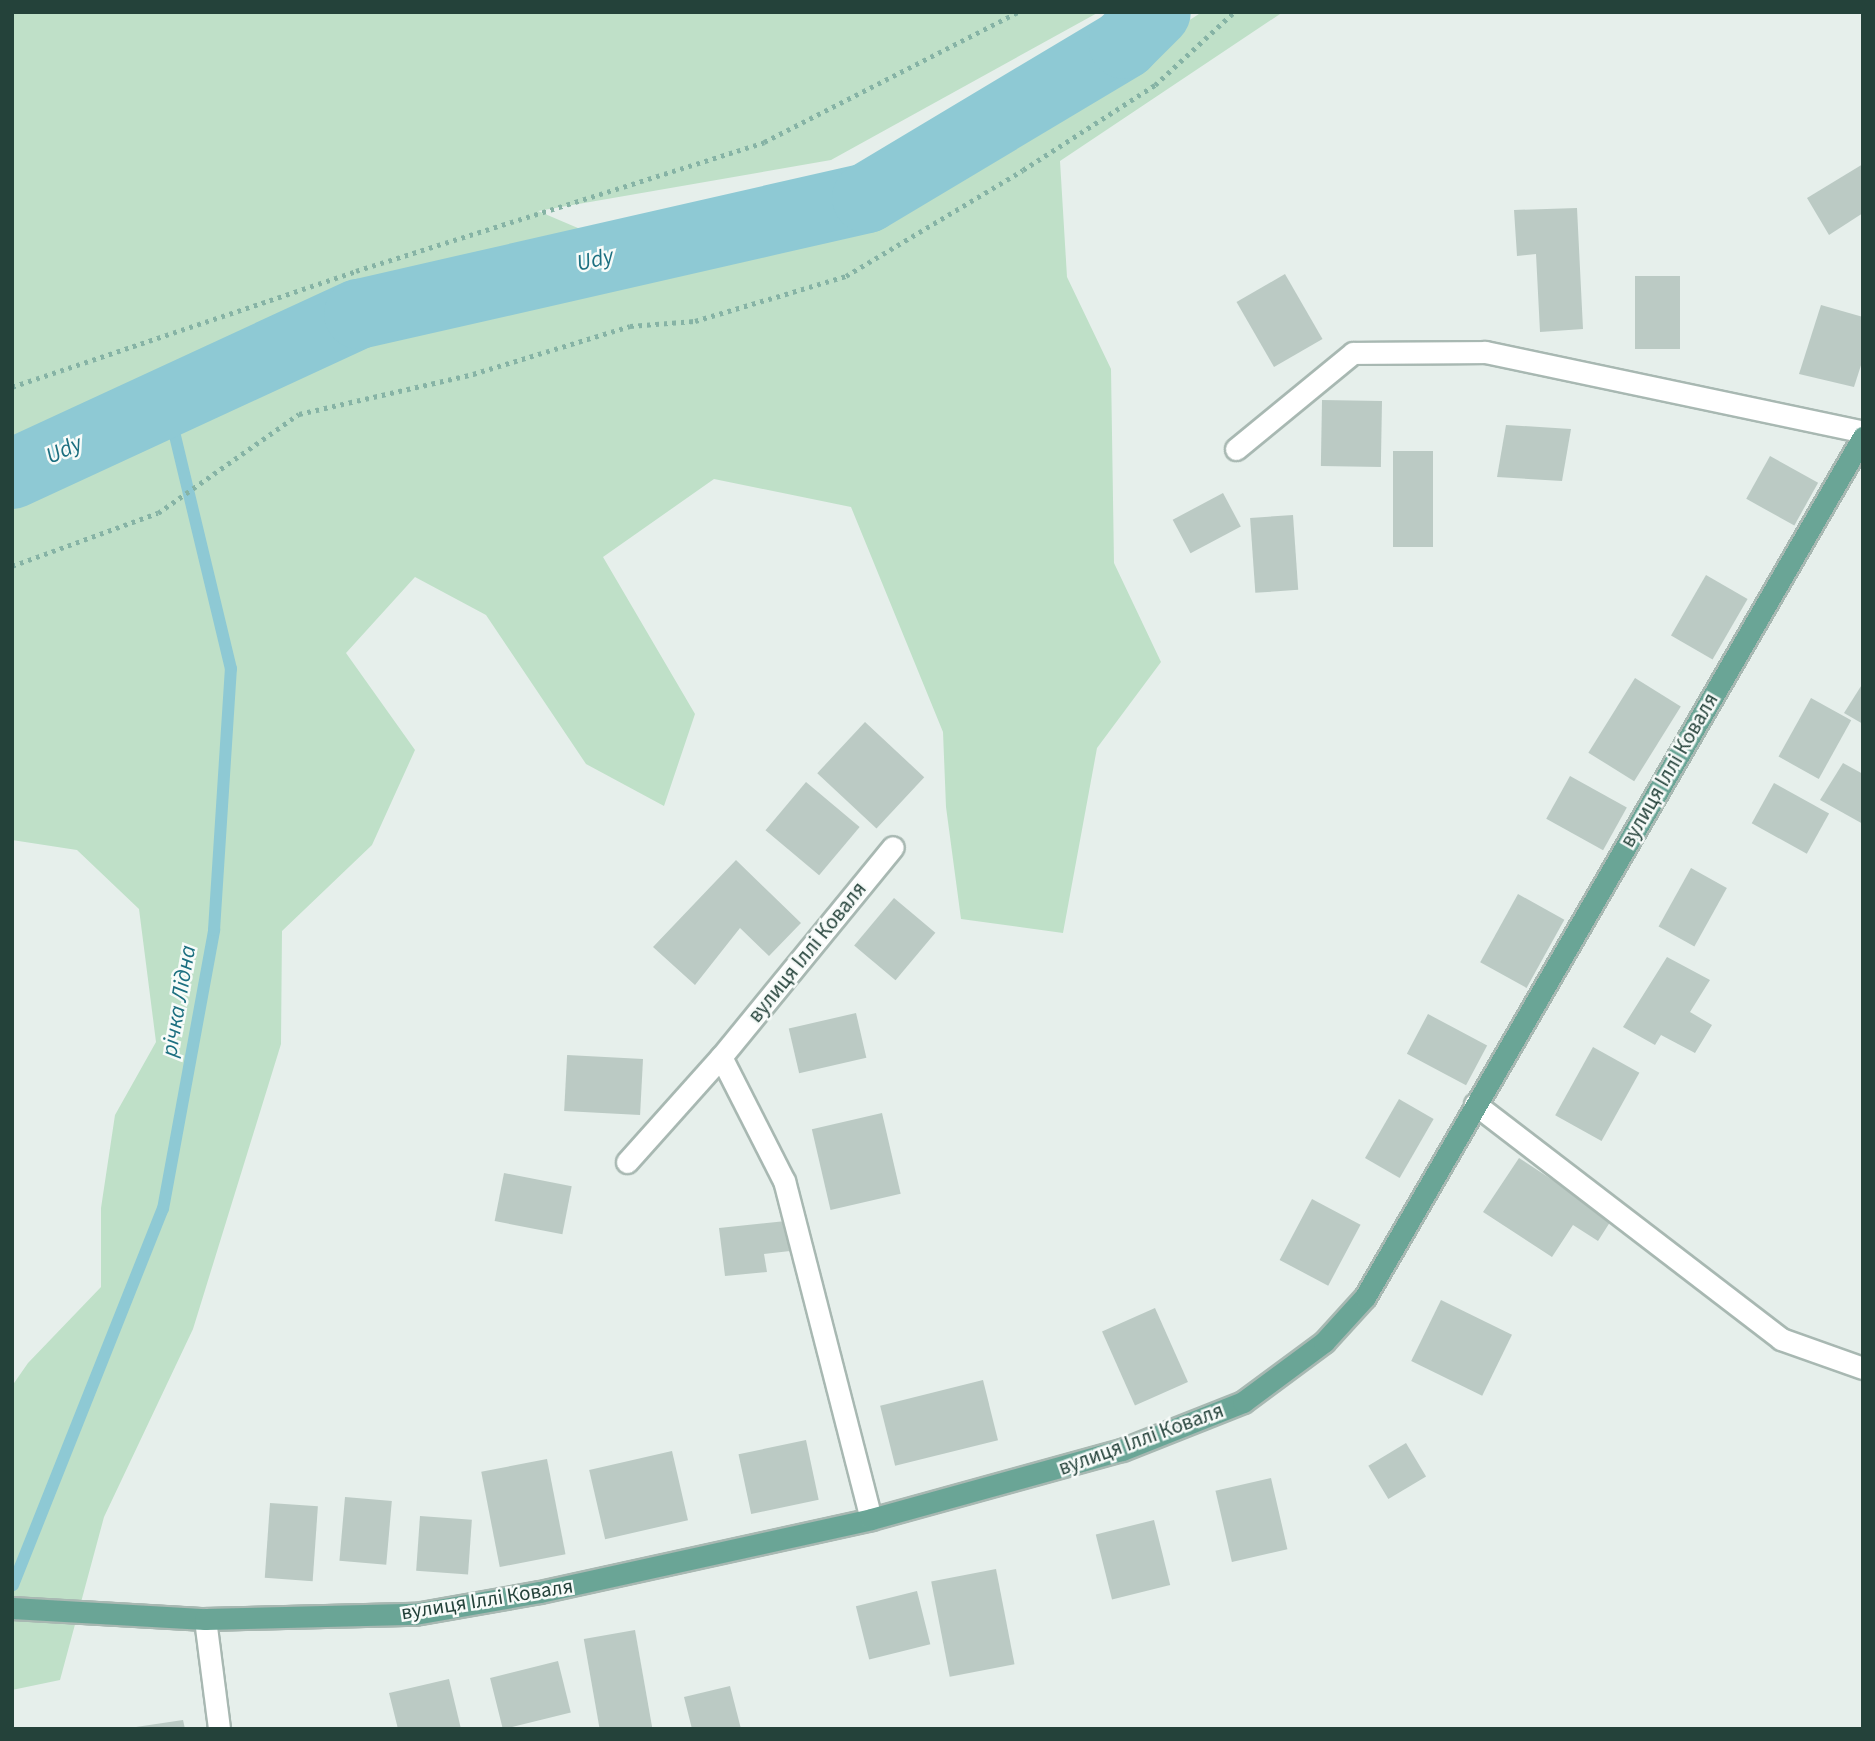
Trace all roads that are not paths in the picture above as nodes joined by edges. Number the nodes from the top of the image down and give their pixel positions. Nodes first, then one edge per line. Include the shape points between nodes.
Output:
1 (1863, 435) edge
2 (1236, 449) dead end
3 (893, 847) dead end
4 (722, 1057) junction
5 (1475, 1104) junction
6 (627, 1162) dead end
7 (1863, 1368) edge
8 (871, 1519) junction
9 (12, 1608) edge
10 (205, 1619) junction
11 (219, 1729) edge

1 - 2 street, вулиця Іллі Коваля via 1485,352 1353,353
1 - 5 main road, вулиця Іллі Коваля
3 - 4 street, вулиця Іллі Коваля
4 - 6 street, вулиця Іллі Коваля
4 - 8 street via 784,1181
5 - 7 street via 1781,1339
5 - 8 main road, вулиця Іллі Коваля via 1365,1297 1324,1342 1283,1374 1242,1402 1122,1450
8 - 10 main road, вулиця Іллі Коваля via 540,1592 415,1614
9 - 10 main road, вулиця Іллі Коваля
10 - 11 street

